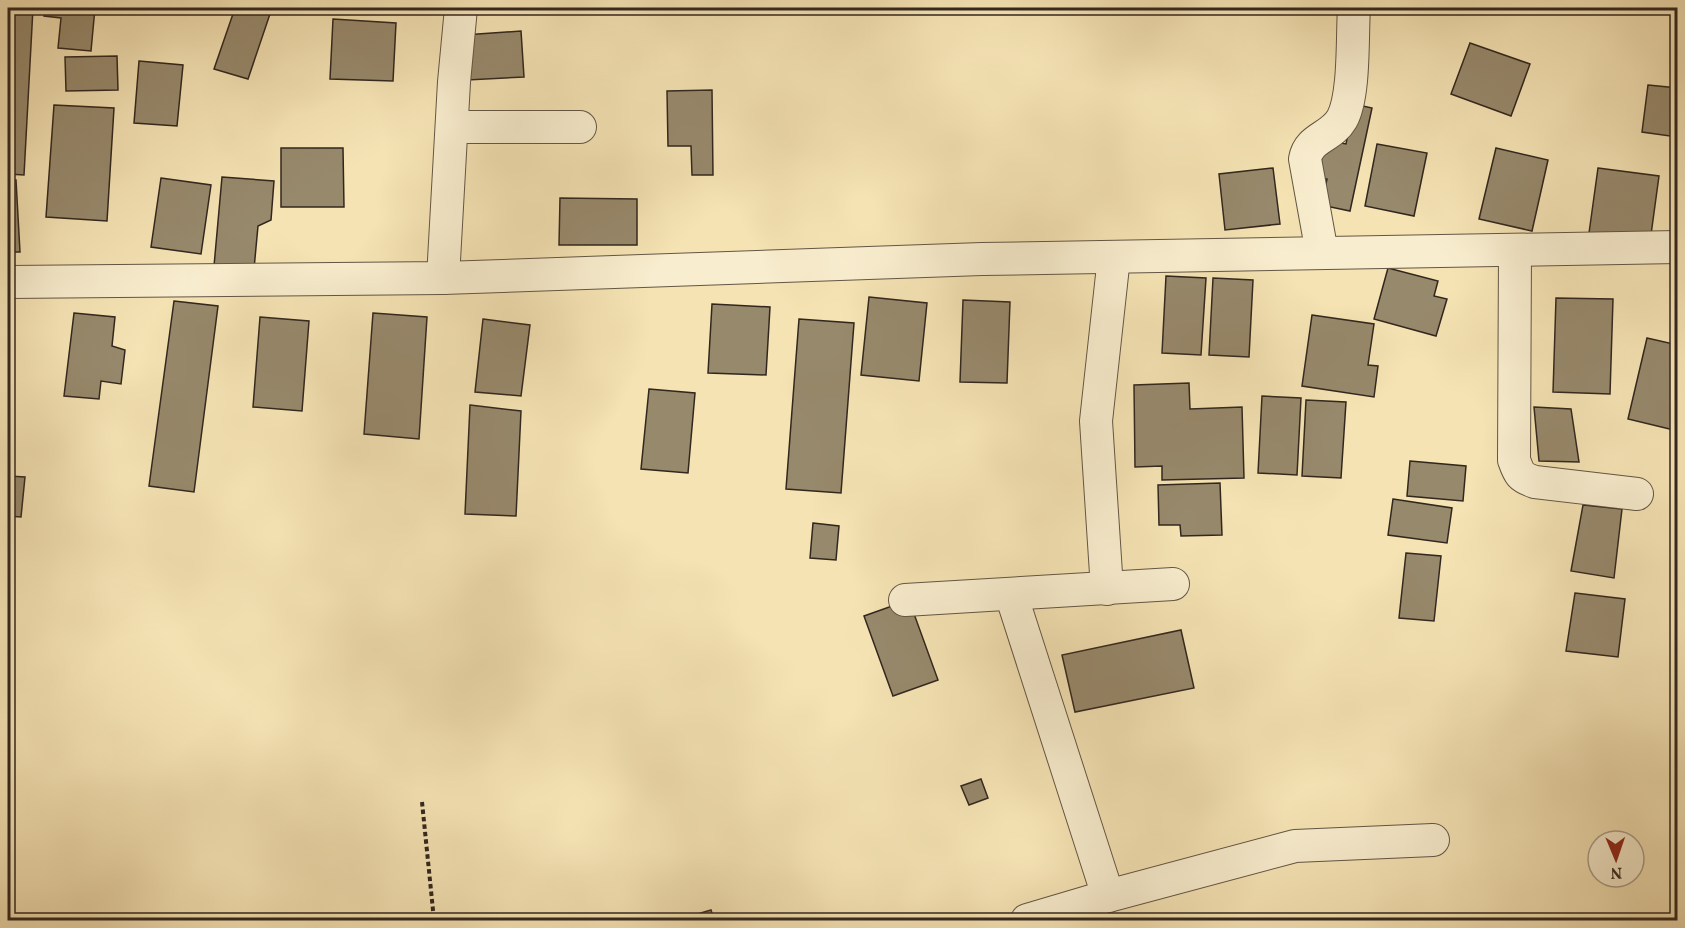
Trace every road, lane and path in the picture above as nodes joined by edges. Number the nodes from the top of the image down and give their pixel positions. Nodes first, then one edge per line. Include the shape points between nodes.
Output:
1 (461, 8) edge
2 (1354, 8) edge
3 (452, 127) junction
4 (580, 127) dead end
5 (1677, 246) edge
6 (1515, 250) junction
7 (1322, 253) junction
8 (1114, 257) junction
9 (442, 278) junction
10 (8, 282) edge
11 (1637, 494) dead end
12 (1173, 584) dead end
13 (1107, 589) junction
14 (1011, 594) junction
15 (905, 600) dead end
16 (422, 802) dead end
17 (1433, 840) dead end
18 (1108, 896) junction
19 (434, 921) edge
20 (1027, 921) edge

1 - 3 street
2 - 7 street via 1348,105 1335,129 1310,145 1305,159
3 - 4 street
3 - 9 street
5 - 6 street
6 - 7 street
6 - 11 street via 1514,460 1518,473 1535,482
7 - 8 street
8 - 9 street
8 - 13 street via 1096,422
9 - 10 street
12 - 13 street
13 - 14 street
14 - 15 street
14 - 18 street
16 - 19 path
17 - 18 street via 1295,846
18 - 20 street

